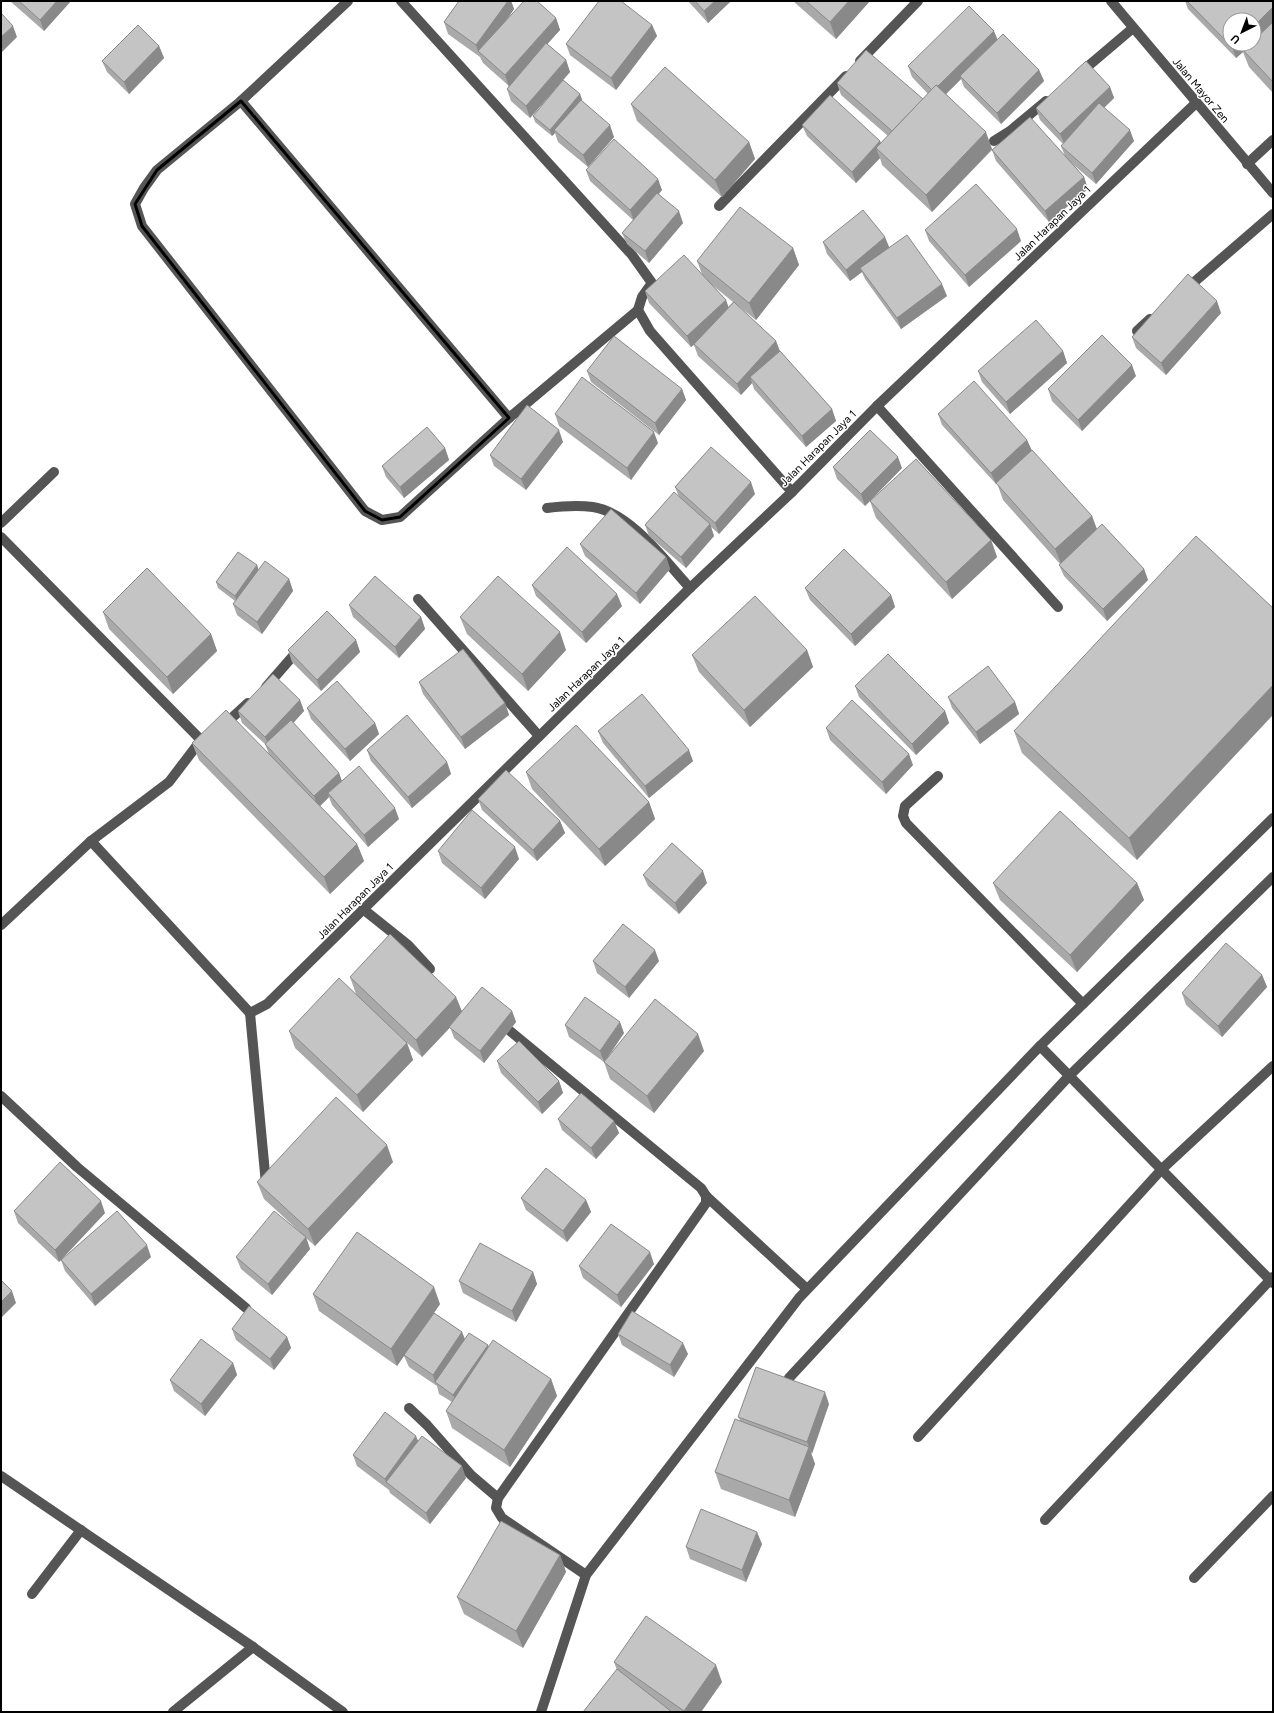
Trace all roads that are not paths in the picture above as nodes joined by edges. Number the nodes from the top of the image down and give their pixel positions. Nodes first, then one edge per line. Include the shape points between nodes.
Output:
1 (348, 1) edge
2 (401, 1) edge
3 (918, 1) edge
4 (1111, 1) edge
5 (1133, 28) junction
6 (1075, 77) edge
7 (1051, 96) edge
8 (241, 101) junction
9 (1196, 103) junction
10 (1273, 140) edge
11 (994, 141) dead end
12 (1247, 164) junction
13 (1273, 193) edge
14 (719, 206) dead end
15 (1273, 214) edge
16 (1178, 295) edge
17 (638, 310) junction
18 (1160, 310) edge
19 (1137, 331) edge
20 (877, 406) junction
21 (509, 418) junction
22 (54, 472) dead end
23 (792, 492) junction
24 (547, 508) dead end
25 (1, 523) edge
26 (1, 537) edge
27 (690, 588) junction
28 (418, 599) dead end
29 (1058, 607) dead end
30 (305, 641) edge
31 (207, 736) junction
32 (539, 736) junction
33 (938, 776) dead end
34 (1273, 818) edge
35 (91, 842) junction
36 (1273, 877) edge
37 (363, 909) junction
38 (1, 925) edge
39 (430, 969) dead end
40 (1083, 1004) junction
41 (250, 1013) junction
42 (510, 1031) edge
43 (1040, 1046) junction
44 (1273, 1066) edge
45 (1070, 1075) junction
46 (1, 1096) edge
47 (1162, 1169) junction
48 (266, 1184) edge
49 (706, 1196) junction
50 (1272, 1280) edge
51 (807, 1289) junction
52 (246, 1308) edge
53 (789, 1378) edge
54 (409, 1408) dead end
55 (918, 1437) dead end
56 (1, 1476) edge
57 (1273, 1496) edge
58 (498, 1498) junction
59 (1045, 1520) dead end
60 (82, 1530) junction
61 (586, 1575) junction
62 (1194, 1578) dead end
63 (32, 1594) dead end
64 (253, 1647) junction
65 (173, 1712) edge
66 (343, 1712) edge
67 (541, 1712) edge

1 - 8 street
2 - 17 street via 632,255 652,283 642,297
3 - 14 street
4 - 5 street, Jalan Mayor Zen
5 - 6 street
5 - 9 street, Jalan Mayor Zen
7 - 11 street via 1010,131
8 - 21 street
8 - 21 street via 157,170 135,204 142,226 365,511 382,520 400,518
9 - 12 street, Jalan Mayor Zen
9 - 20 street, Jalan Harapan Jaya 1
10 - 12 street
12 - 13 street, Jalan Mayor Zen
15 - 16 street
17 - 21 street
17 - 23 street via 650,331
18 - 19 street
20 - 23 street, Jalan Harapan Jaya 1
20 - 29 street
22 - 25 street
23 - 27 street, Jalan Harapan Jaya 1
24 - 27 street via 594,507 619,516 633,526
26 - 31 street
27 - 32 street, Jalan Harapan Jaya 1
28 - 32 street
30 - 31 street via 256,696 225,725
31 - 35 street via 169,782
32 - 37 street, Jalan Harapan Jaya 1
33 - 40 street via 905,806 903,816 906,823
34 - 40 street
35 - 38 street
35 - 41 street
36 - 45 street
37 - 39 street via 408,945
37 - 41 street, Jalan Harapan Jaya 1 via 267,1004
40 - 43 street
41 - 48 street
42 - 49 street via 701,1188
43 - 45 street
43 - 51 street
44 - 47 street
45 - 47 street
45 - 53 street
46 - 52 street via 77,1167
47 - 50 street
47 - 55 street
49 - 51 street
49 - 58 street via 706,1203
50 - 59 street
51 - 61 street
54 - 58 street via 471,1475
56 - 60 street
57 - 62 street
58 - 61 street via 496,1508 502,1518
60 - 63 street
60 - 64 street
61 - 67 street
64 - 65 street
64 - 66 street

